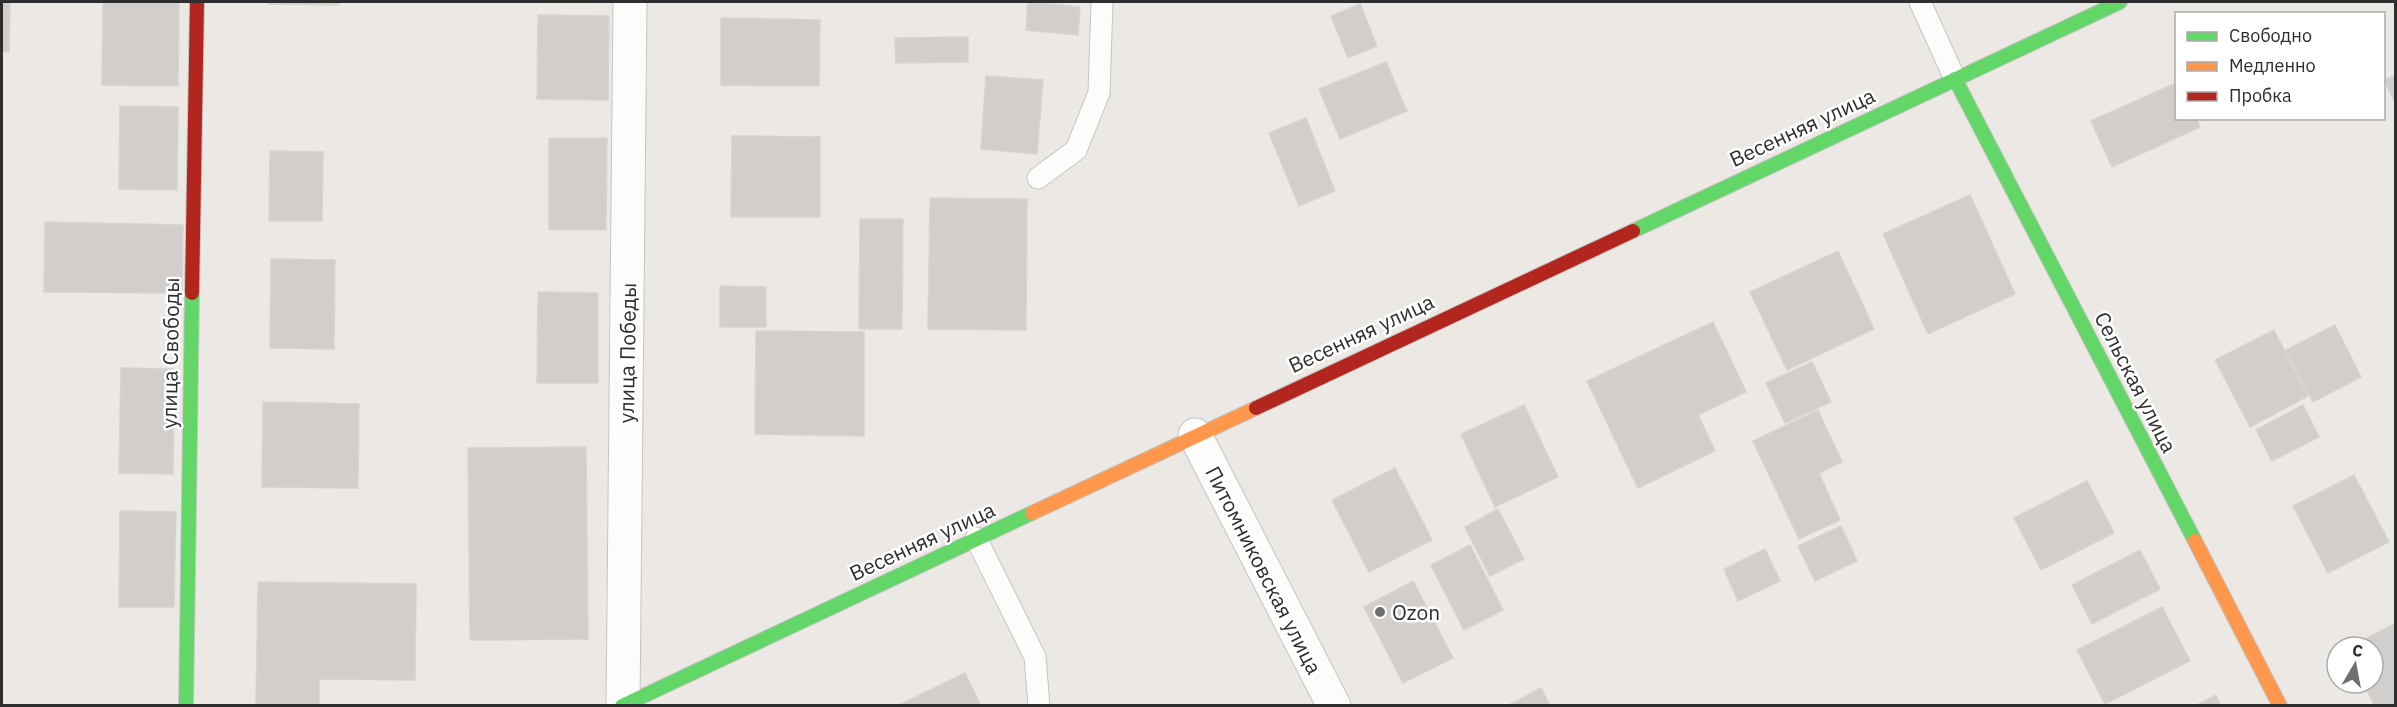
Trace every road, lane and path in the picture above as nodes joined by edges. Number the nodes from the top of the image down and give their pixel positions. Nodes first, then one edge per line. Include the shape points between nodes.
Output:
1 (196, 2) edge
2 (630, 2) edge
3 (1102, 2) edge
4 (1920, 2) edge
5 (2120, 2) edge
6 (1955, 79) junction
7 (1038, 178) dead end
8 (1194, 435) junction
9 (976, 538) junction
10 (186, 705) edge
11 (623, 705) edge
12 (1039, 705) edge
13 (1334, 705) edge
14 (2280, 705) edge

1 - 10 street, улица Свободы
2 - 11 street, улица Победы
3 - 7 lane via 1099,93 1076,150
4 - 6 lane
5 - 6 street, Весенняя улица
6 - 8 street, Весенняя улица
6 - 14 street, Сельская улица
8 - 9 street, Весенняя улица
8 - 13 street, Питомниковская улица
9 - 11 street, Весенняя улица
9 - 12 lane via 1035,657

